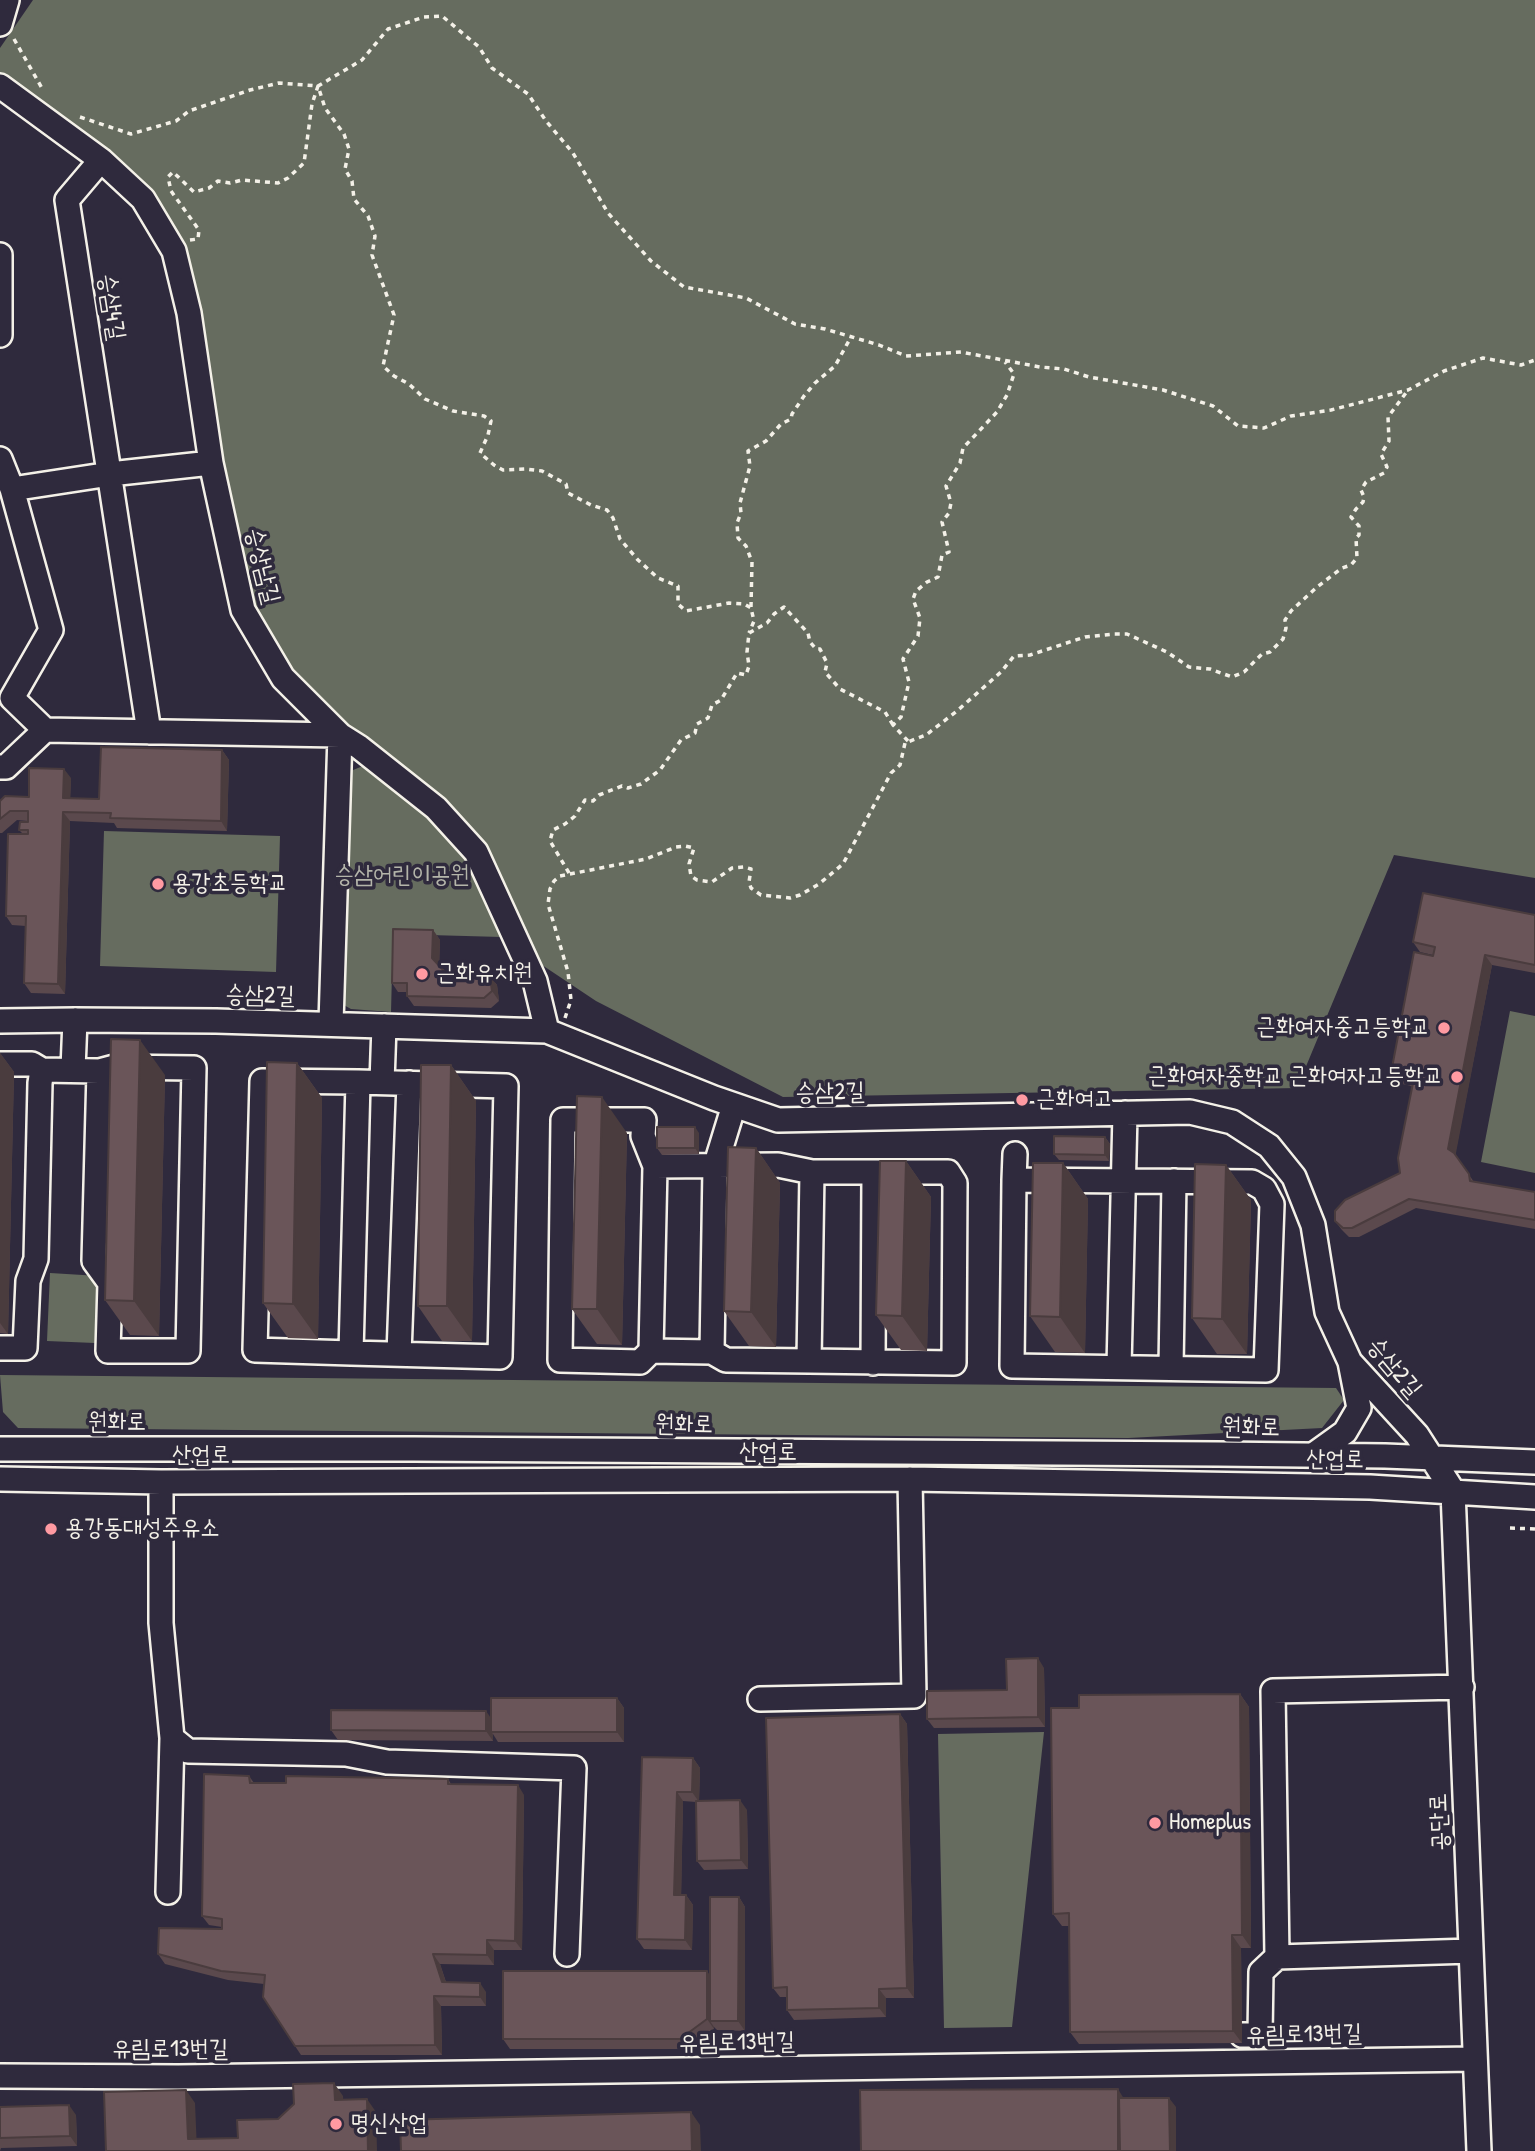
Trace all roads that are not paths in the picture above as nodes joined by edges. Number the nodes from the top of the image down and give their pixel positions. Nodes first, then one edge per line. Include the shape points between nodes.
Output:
1 (0, 86) edge
2 (101, 160) junction
3 (0, 256) edge
4 (0, 335) edge
5 (0, 458) edge
6 (211, 463) junction
7 (110, 474) junction
8 (12, 489) junction
9 (46, 730) junction
10 (149, 732) junction
11 (340, 735) junction
12 (0, 767) edge
13 (75, 1020) junction
14 (0, 1021) edge
15 (331, 1023) junction
16 (384, 1026) junction
17 (554, 1034) junction
18 (0, 1064) edge
19 (73, 1069) junction
20 (42, 1070) junction
21 (99, 1071) junction
22 (358, 1082) junction
23 (382, 1082) junction
24 (409, 1083) junction
25 (734, 1105) junction
26 (1125, 1113) junction
27 (1015, 1154) dead end
28 (656, 1166) junction
29 (715, 1167) junction
30 (813, 1172) junction
31 (874, 1172) junction
32 (1014, 1180) junction
33 (1123, 1181) junction
34 (1174, 1181) junction
35 (0, 1348) edge
36 (652, 1351) junction
37 (712, 1352) junction
38 (352, 1353) junction
39 (399, 1354) junction
40 (809, 1361) junction
41 (1350, 1362) junction
42 (873, 1363) junction
43 (1119, 1367) junction
44 (1171, 1368) junction
45 (0, 1434) edge
46 (0, 1449) edge
47 (32, 1449) junction
48 (1313, 1455) junction
49 (1432, 1457) junction
50 (1535, 1462) edge
51 (0, 1479) edge
52 (910, 1479) junction
53 (161, 1482) junction
54 (1453, 1491) junction
55 (1535, 1497) edge
56 (1462, 1686) junction
57 (760, 1699) dead end
58 (172, 1738) junction
59 (168, 1892) dead end
60 (1471, 1951) junction
61 (567, 1954) dead end
62 (1277, 1957) junction
63 (1475, 2059) junction
64 (1259, 2062) junction
65 (0, 2076) edge
66 (1479, 2151) edge

1 - 2 street, 승상남길
2 - 6 street, 승상남길 via 143,199 174,251 189,313
2 - 7 street, 승삼4길 via 67,200
3 - 4 street
5 - 8 street
6 - 7 street
6 - 11 street, 승상남길 via 243,610 283,678
7 - 8 street
7 - 10 street, 승삼4길
8 - 9 street via 51,630 12,698
9 - 10 street
9 - 12 street via 6,767
10 - 11 street
11 - 15 street
11 - 17 street, 승상남길 via 436,808 476,852
13 - 14 street, 승삼2길
13 - 15 street, 승삼2길
13 - 19 street
15 - 16 street, 승삼2길
16 - 17 street, 승삼2길
16 - 23 street
17 - 25 street, 승삼2길
18 - 20 street via 32,1064
19 - 20 street
19 - 21 street
20 - 35 street via 36,1259 28,1281 25,1348
21 - 21 street via 94,1261 110,1283 108,1350 188,1351 194,1069 114,1067
22 - 23 street
22 - 38 street
22 - 38 street via 262,1081 255,1350
23 - 24 street
24 - 39 street
24 - 39 street via 506,1086 500,1357
25 - 26 street, 승삼2길 via 778,1120
25 - 29 street
26 - 33 street
26 - 41 street, 승삼2길 via 1190,1112 1232,1122 1269,1146 1294,1177 1313,1225 1327,1312
27 - 32 street
28 - 29 street
28 - 36 street
28 - 36 street via 643,1136 644,1120 563,1120 560,1360 640,1362
29 - 30 street via 778,1165
29 - 37 street
30 - 31 street
30 - 40 street
31 - 42 street
31 - 42 street via 948,1172 955,1183 954,1363
32 - 33 street
32 - 43 street via 1012,1366
33 - 34 street
33 - 43 street
34 - 44 street
34 - 44 street via 1252,1182 1264,1189 1272,1204 1266,1370
36 - 37 street
37 - 40 street via 726,1360
38 - 39 street
40 - 42 street
41 - 48 street via 1359,1408 1345,1432
41 - 49 street, 승삼2길
43 - 44 street
45 - 47 street
46 - 47 street, 원화로
47 - 48 street, 원화로
48 - 49 street, 원화로
49 - 50 street, 원화로
49 - 54 street, 승삼2길
51 - 53 street, 산업로
52 - 53 street, 산업로
52 - 54 street, 산업로
52 - 57 street via 914,1696
53 - 58 street via 161,1623
54 - 55 street, 산업로
54 - 56 street, 공단로
56 - 60 street, 공단로
56 - 62 street via 1273,1690
58 - 59 street
58 - 61 street via 188,1751 346,1754 387,1762 574,1768
60 - 62 street
60 - 63 street, 공단로
62 - 64 street via 1261,1972 1251,2035
63 - 64 street, 유림로13번길
63 - 66 street, 공단로
64 - 65 street, 유림로13번길

